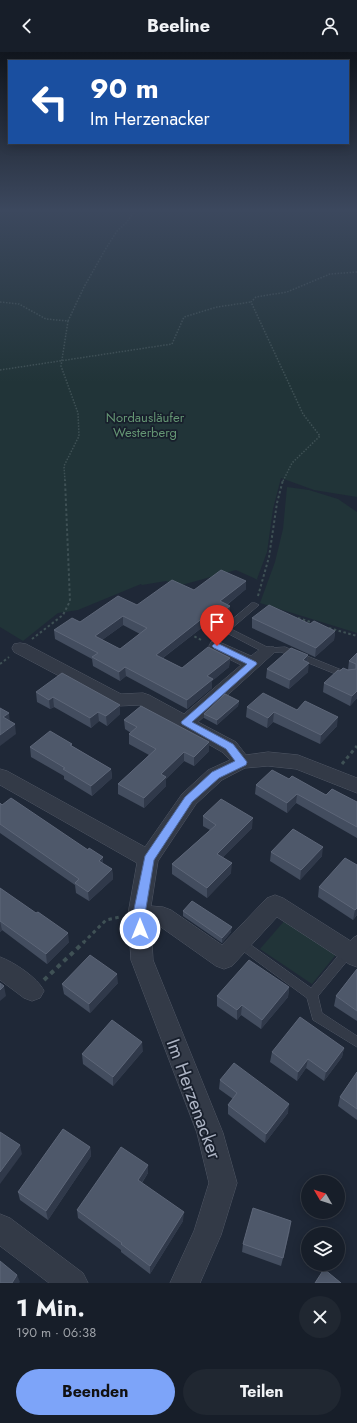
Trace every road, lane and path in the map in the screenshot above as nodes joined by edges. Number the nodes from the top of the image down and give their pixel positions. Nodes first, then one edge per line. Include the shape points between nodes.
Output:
1 (95, 267) edge
2 (357, 272) edge
3 (0, 302) edge
4 (251, 302) junction
5 (68, 321) junction
6 (62, 360) junction
7 (0, 370) edge
8 (255, 605) joint
9 (63, 615) dead end
10 (291, 616) edge
11 (320, 625) edge
12 (328, 628) edge
13 (186, 633) edge
14 (357, 636) edge
15 (217, 646) joint
16 (20, 648) dead end
17 (268, 651) junction
18 (253, 664) junction
19 (350, 676) edge
20 (186, 722) junction
21 (357, 746) edge
22 (242, 762) junction
23 (0, 776) edge
24 (333, 776) junction
25 (357, 786) edge
26 (148, 859) junction
27 (139, 914) junction
28 (239, 943) junction
29 (354, 950) edge
30 (0, 967) edge
31 (32, 991) joint
32 (312, 995) junction
33 (357, 1042) edge
34 (0, 1228) edge
35 (73, 1283) edge
36 (185, 1283) edge

1 - 5 path
2 - 4 path via 330,274 287,292 256,297
3 - 5 path via 21,304 42,318
4 - 6 path via 217,307 184,317 172,344
4 - 8 path via 303,414 320,436 301,453 285,473 270,552
5 - 6 path
6 - 7 path
6 - 9 path via 78,413 79,436 64,466 70,600
8 - 17 lane via 226,629
10 - 11 path
12 - 14 path
13 - 15 path
15 - 18 street
16 - 20 street via 118,700 143,699
17 - 18 street
17 - 19 lane via 282,650
18 - 20 street
20 - 22 street via 229,747
21 - 24 path
22 - 24 street, Im Herzenacker via 268,759 298,762
22 - 26 street, Im Herzenacker via 215,775 189,800
23 - 26 street
24 - 25 street, Im Herzenacker
26 - 27 street, Im Herzenacker
27 - 28 street via 163,916 224,959
27 - 31 path via 106,920
27 - 36 street, Im Herzenacker via 142,960 210,1133 222,1183 207,1235
28 - 29 street via 275,904
28 - 32 lane
29 - 32 lane
30 - 31 street
32 - 33 lane via 318,1016
34 - 35 street

